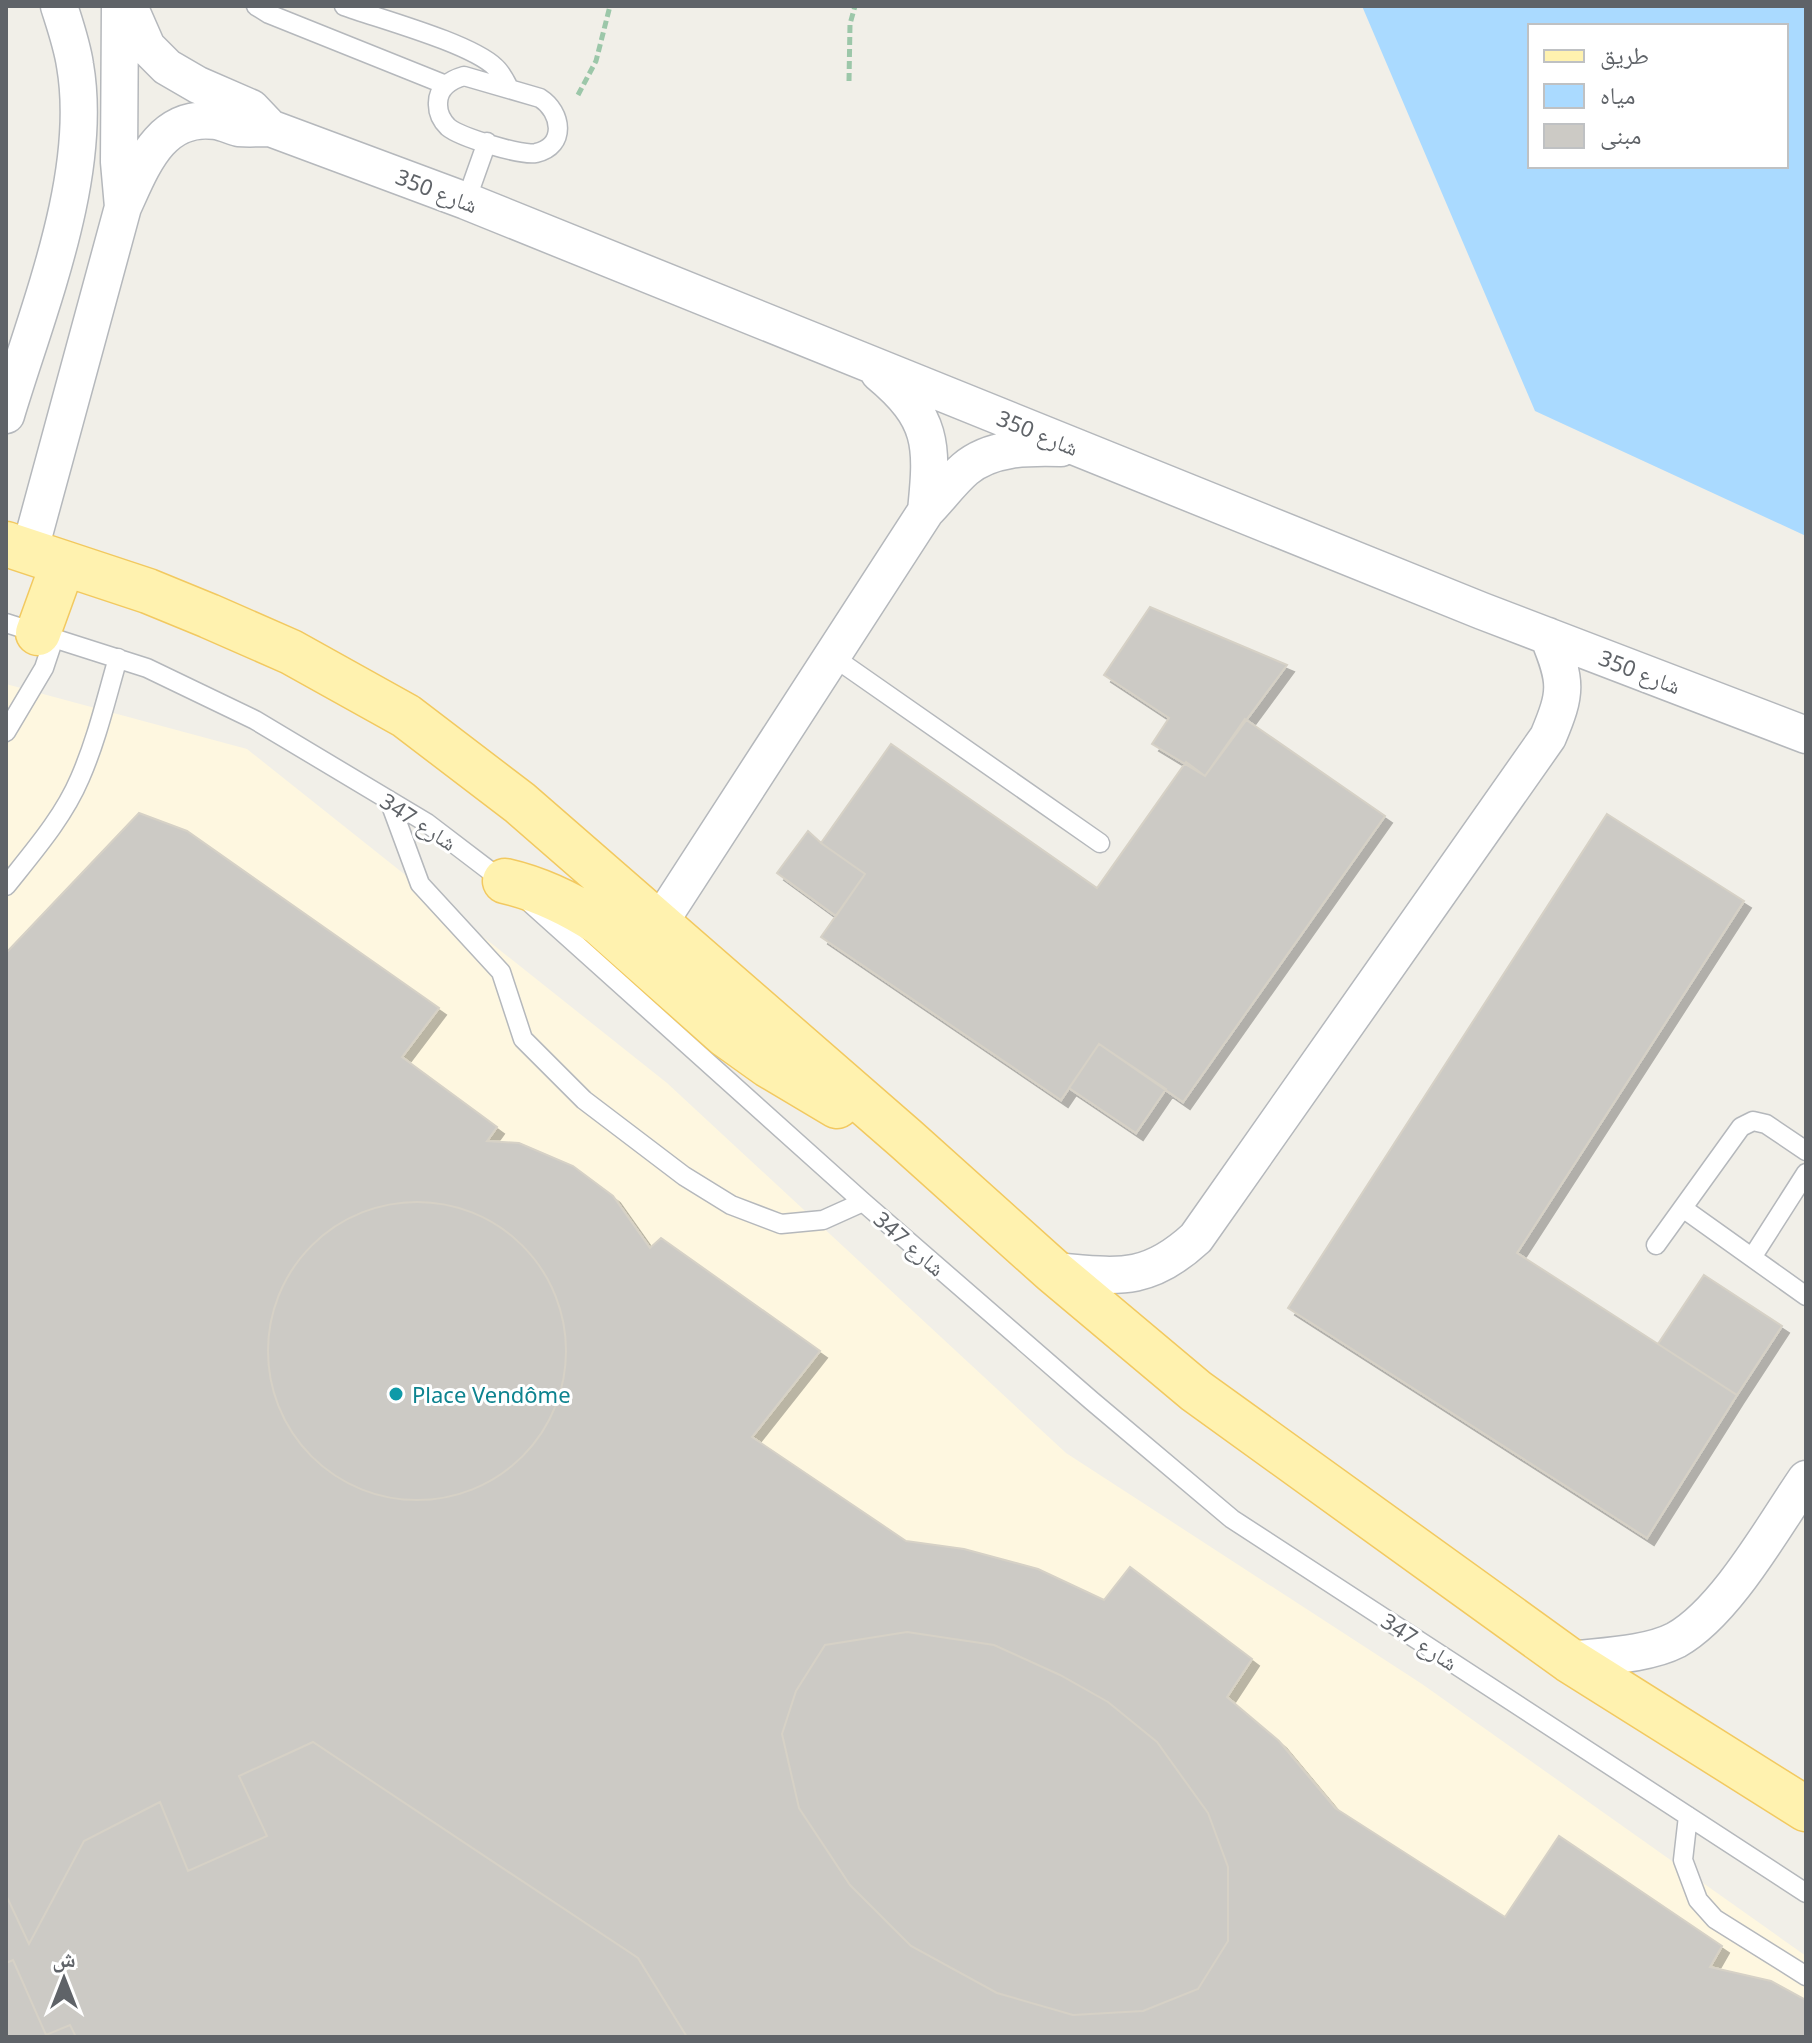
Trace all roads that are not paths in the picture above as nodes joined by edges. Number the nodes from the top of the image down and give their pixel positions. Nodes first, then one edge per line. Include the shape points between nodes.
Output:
1 (59, 6) edge
2 (120, 6) edge
3 (129, 6) edge
4 (256, 6) edge
5 (344, 6) edge
6 (446, 85) junction
7 (509, 88) junction
8 (270, 128) junction
9 (487, 142) junction
10 (466, 201) junction
11 (123, 207) junction
12 (862, 359) junction
13 (6, 415) edge
14 (1076, 448) junction
15 (926, 511) junction
16 (33, 554) edge
17 (33, 632) edge
18 (1548, 636) junction
19 (832, 656) junction
20 (118, 658) junction
21 (6, 732) edge
22 (1806, 735) edge
23 (389, 800) junction
24 (1100, 843) dead end
25 (505, 881) junction
26 (6, 886) edge
27 (658, 925) junction
28 (906, 1139) junction
29 (1806, 1151) edge
30 (1806, 1173) edge
31 (863, 1202) junction
32 (1684, 1209) junction
33 (1656, 1245) dead end
34 (1753, 1256) junction
35 (1053, 1271) junction
36 (1806, 1296) edge
37 (1806, 1479) edge
38 (1569, 1660) junction
39 (1806, 1809) edge
40 (1688, 1816) junction
41 (1806, 1893) edge
42 (1806, 1976) edge

1 - 13 street via 75,65 79,124 70,202
2 - 11 street
3 - 8 street via 147,47 167,67 251,108
4 - 6 lane
5 - 7 lane via 484,58
6 - 7 lane via 464,76
6 - 9 lane via 437,100 445,125
7 - 9 lane via 551,105 557,116 554,141 532,154
8 - 10 street, شارع 350
8 - 11 street via 194,121 172,128 152,147
9 - 10 lane
10 - 12 street, شارع 350
11 - 16 street
12 - 14 street, شارع 350
12 - 15 street via 904,394 925,428 931,463
14 - 15 street via 1024,447 991,454 965,468
14 - 18 street, شارع 350
15 - 19 street
16 - 17 main road
16 - 27 main road via 148,591 291,652 406,716 520,803
17 - 20 lane, شارع 347
17 - 21 lane via 44,668
18 - 22 street, شارع 350
18 - 35 street via 1563,680 1563,701 1548,737 1196,1238 1157,1268 1130,1274
19 - 24 lane
19 - 27 street
20 - 23 lane, شارع 347 via 255,720
20 - 26 lane via 79,780 51,828
23 - 25 lane, شارع 347
23 - 31 lane via 420,884 501,972 523,1039 584,1100 684,1176 731,1205 781,1224 823,1220
25 - 28 main road via 578,908 768,1065
25 - 31 lane, شارع 347
27 - 28 main road
28 - 35 main road
29 - 32 lane via 1753,1121 1741,1127
30 - 34 lane
31 - 40 lane, شارع 347 via 1232,1519
32 - 33 lane
32 - 34 lane
34 - 36 lane
35 - 38 main road via 1196,1391
37 - 38 street via 1702,1623 1674,1641
38 - 39 main road
40 - 41 lane, شارع 347
40 - 42 lane via 1683,1860 1698,1900 1715,1919

